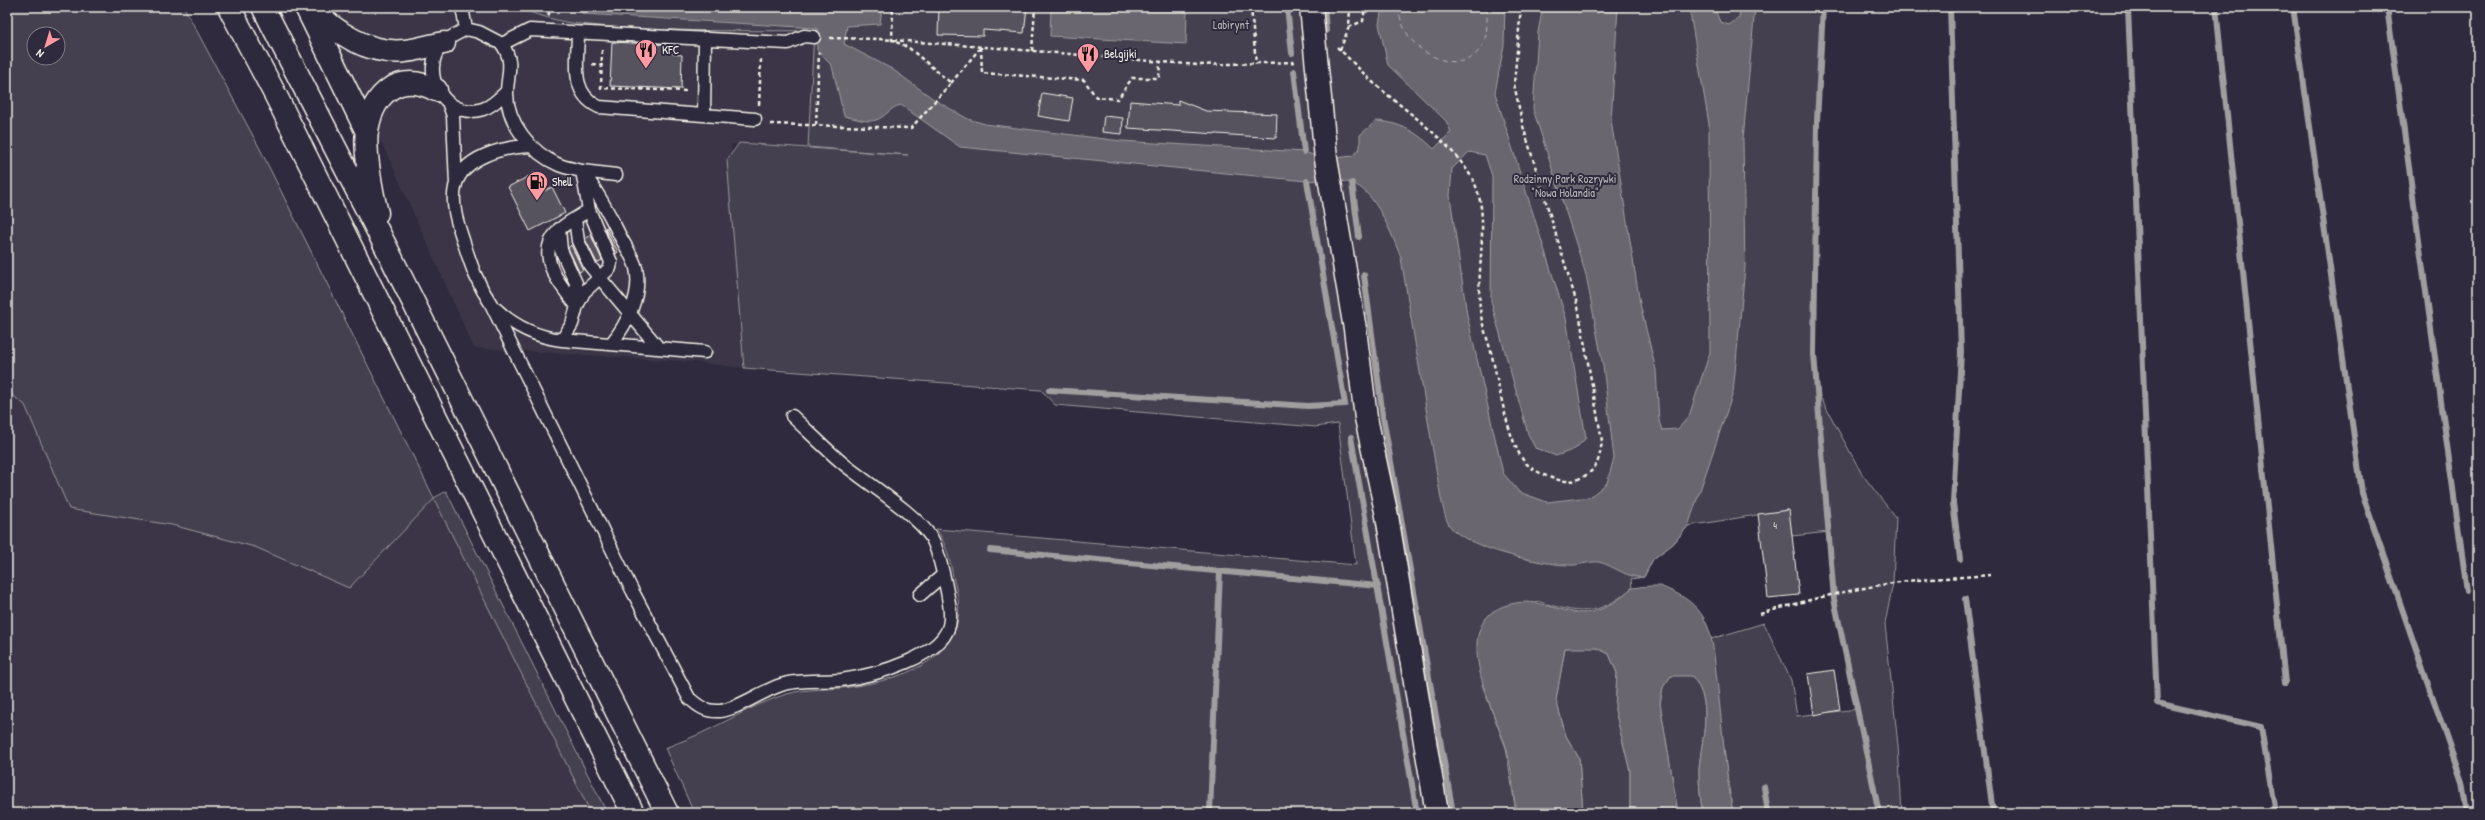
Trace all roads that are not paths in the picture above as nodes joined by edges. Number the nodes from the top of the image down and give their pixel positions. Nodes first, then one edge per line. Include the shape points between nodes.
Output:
1 (229, 7) edge
2 (263, 7) edge
3 (306, 7) edge
4 (311, 7) edge
5 (462, 7) edge
6 (1312, 7) edge
7 (466, 29) junction
8 (578, 33) junction
9 (705, 38) junction
10 (819, 40) road end
11 (444, 43) junction
12 (502, 44) junction
13 (507, 91) junction
14 (442, 96) junction
15 (704, 115) junction
16 (758, 116) road end
17 (366, 132) junction
18 (530, 146) junction
19 (582, 171) junction
20 (616, 175) dead end
21 (456, 184) junction
22 (589, 210) junction
23 (575, 219) junction
24 (559, 229) junction
25 (385, 245) junction
26 (598, 279) junction
27 (491, 304) junction
28 (577, 306) junction
29 (630, 315) junction
30 (562, 340) junction
31 (611, 344) junction
32 (658, 347) junction
33 (705, 352) dead end
34 (792, 416) dead end
35 (943, 575) junction
36 (920, 595) dead end
37 (633, 813) edge
38 (667, 813) edge
39 (1437, 813) edge

1 - 37 main road via 276,96
2 - 25 main road
3 - 17 main road
4 - 11 main road via 346,36 384,50 404,51
5 - 7 lane
6 - 39 main road via 1328,170 1355,329 1366,418 1387,516
7 - 11 lane
7 - 12 lane via 479,32
8 - 9 lane
8 - 12 lane via 530,30
8 - 15 lane via 577,81 581,93 589,102 600,107
9 - 10 lane via 788,43 804,36
9 - 15 lane
11 - 14 lane via 432,65 433,80
12 - 13 lane via 510,65
13 - 14 lane via 493,104 473,111 461,110
13 - 18 lane via 511,113 519,131
14 - 17 main road via 422,83 408,81 396,85 383,96 373,110
14 - 21 lane via 453,116
15 - 16 lane
17 - 25 main road via 371,188
18 - 19 lane via 559,165
18 - 21 lane via 514,147 480,157
19 - 20 lane
19 - 22 lane
19 - 29 lane via 600,195 636,268 636,295
21 - 27 lane via 456,219 476,281
22 - 23 lane
22 - 26 lane via 611,262 610,268
23 - 24 lane
23 - 26 lane via 578,242
24 - 28 lane via 561,250 576,283
24 - 28 lane via 550,240 547,257 558,282
25 - 38 main road
26 - 28 lane via 584,292
26 - 29 lane
27 - 30 lane via 512,323 544,338
27 - 35 lane via 639,604 689,698 702,709 721,711 782,685 841,680 874,673 931,650 942,638 950,621 950,604
28 - 30 lane via 572,324
29 - 31 lane
29 - 32 lane
30 - 31 lane
31 - 32 lane
32 - 33 lane
34 - 35 lane via 840,461 918,522 931,538
35 - 36 lane

